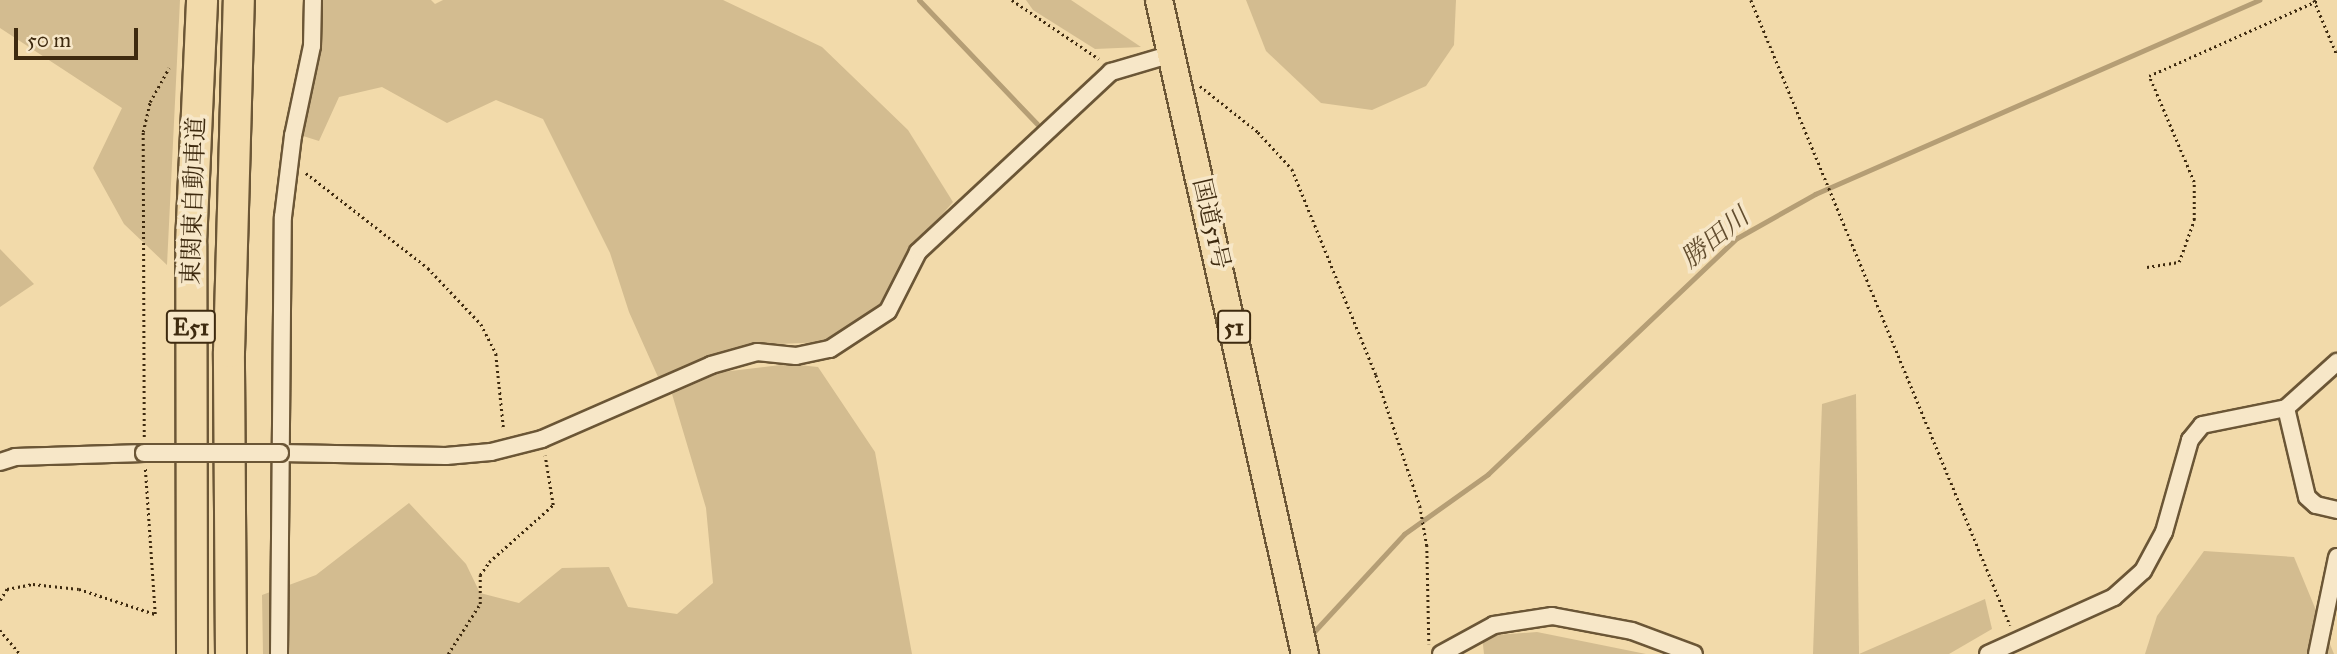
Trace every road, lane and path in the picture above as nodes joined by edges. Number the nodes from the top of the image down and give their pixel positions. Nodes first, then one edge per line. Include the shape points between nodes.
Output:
1 (202, 0) edge
2 (239, 0) edge
3 (313, 0) edge
4 (1012, 0) edge
5 (1159, 0) edge
6 (1751, 0) edge
7 (2319, 0) edge
8 (2314, 1) edge
9 (2337, 55) edge
10 (1174, 61) junction
11 (169, 68) dead end
12 (1117, 71) junction
13 (290, 161) junction
14 (2147, 267) dead end
15 (2337, 362) edge
16 (2286, 408) junction
17 (542, 439) junction
18 (506, 448) junction
19 (144, 453) junction
20 (280, 453) junction
21 (0, 462) edge
22 (2337, 510) edge
23 (2337, 557) edge
24 (0, 600) edge
25 (0, 629) edge
26 (2016, 638) junction
27 (20, 654) edge
28 (192, 654) edge
29 (231, 654) edge
30 (279, 654) edge
31 (448, 654) edge
32 (1305, 654) edge
33 (1429, 654) edge
34 (1441, 654) edge
35 (1694, 654) edge
36 (1988, 654) edge
37 (2317, 654) edge

1 - 28 highway, 東関東自動車道 / E51 via 191,244
2 - 29 highway, 東関東自動車道 / E51 via 229,352
3 - 13 street via 312,46
4 - 12 path
5 - 10 highway, 国道51号 / 51
6 - 26 path
7 - 8 path
8 - 9 path
8 - 14 path via 2149,76 2190,169 2194,220 2179,262
10 - 12 street
10 - 32 highway, 国道51号 / 51
10 - 33 path via 1258,132 1292,169 1376,375 1422,514
11 - 19 path via 150,102 142,132
12 - 17 street via 918,252 888,311 830,349 796,356 757,352 711,365
13 - 18 path via 428,268 481,324 496,354
13 - 20 street via 280,296
15 - 16 street
16 - 22 street via 2307,497 2316,505
16 - 26 street via 2202,425 2190,440 2164,532 2143,571 2114,597
17 - 18 street
17 - 31 path via 553,505 489,562 480,575 480,604
18 - 20 street via 446,456
19 - 20 street, bridge
19 - 21 street via 15,457
19 - 24 path via 155,614 79,589 33,584 8,589
20 - 30 street
23 - 37 street
25 - 27 path
26 - 36 street
34 - 35 street via 1494,625 1552,616 1632,631

